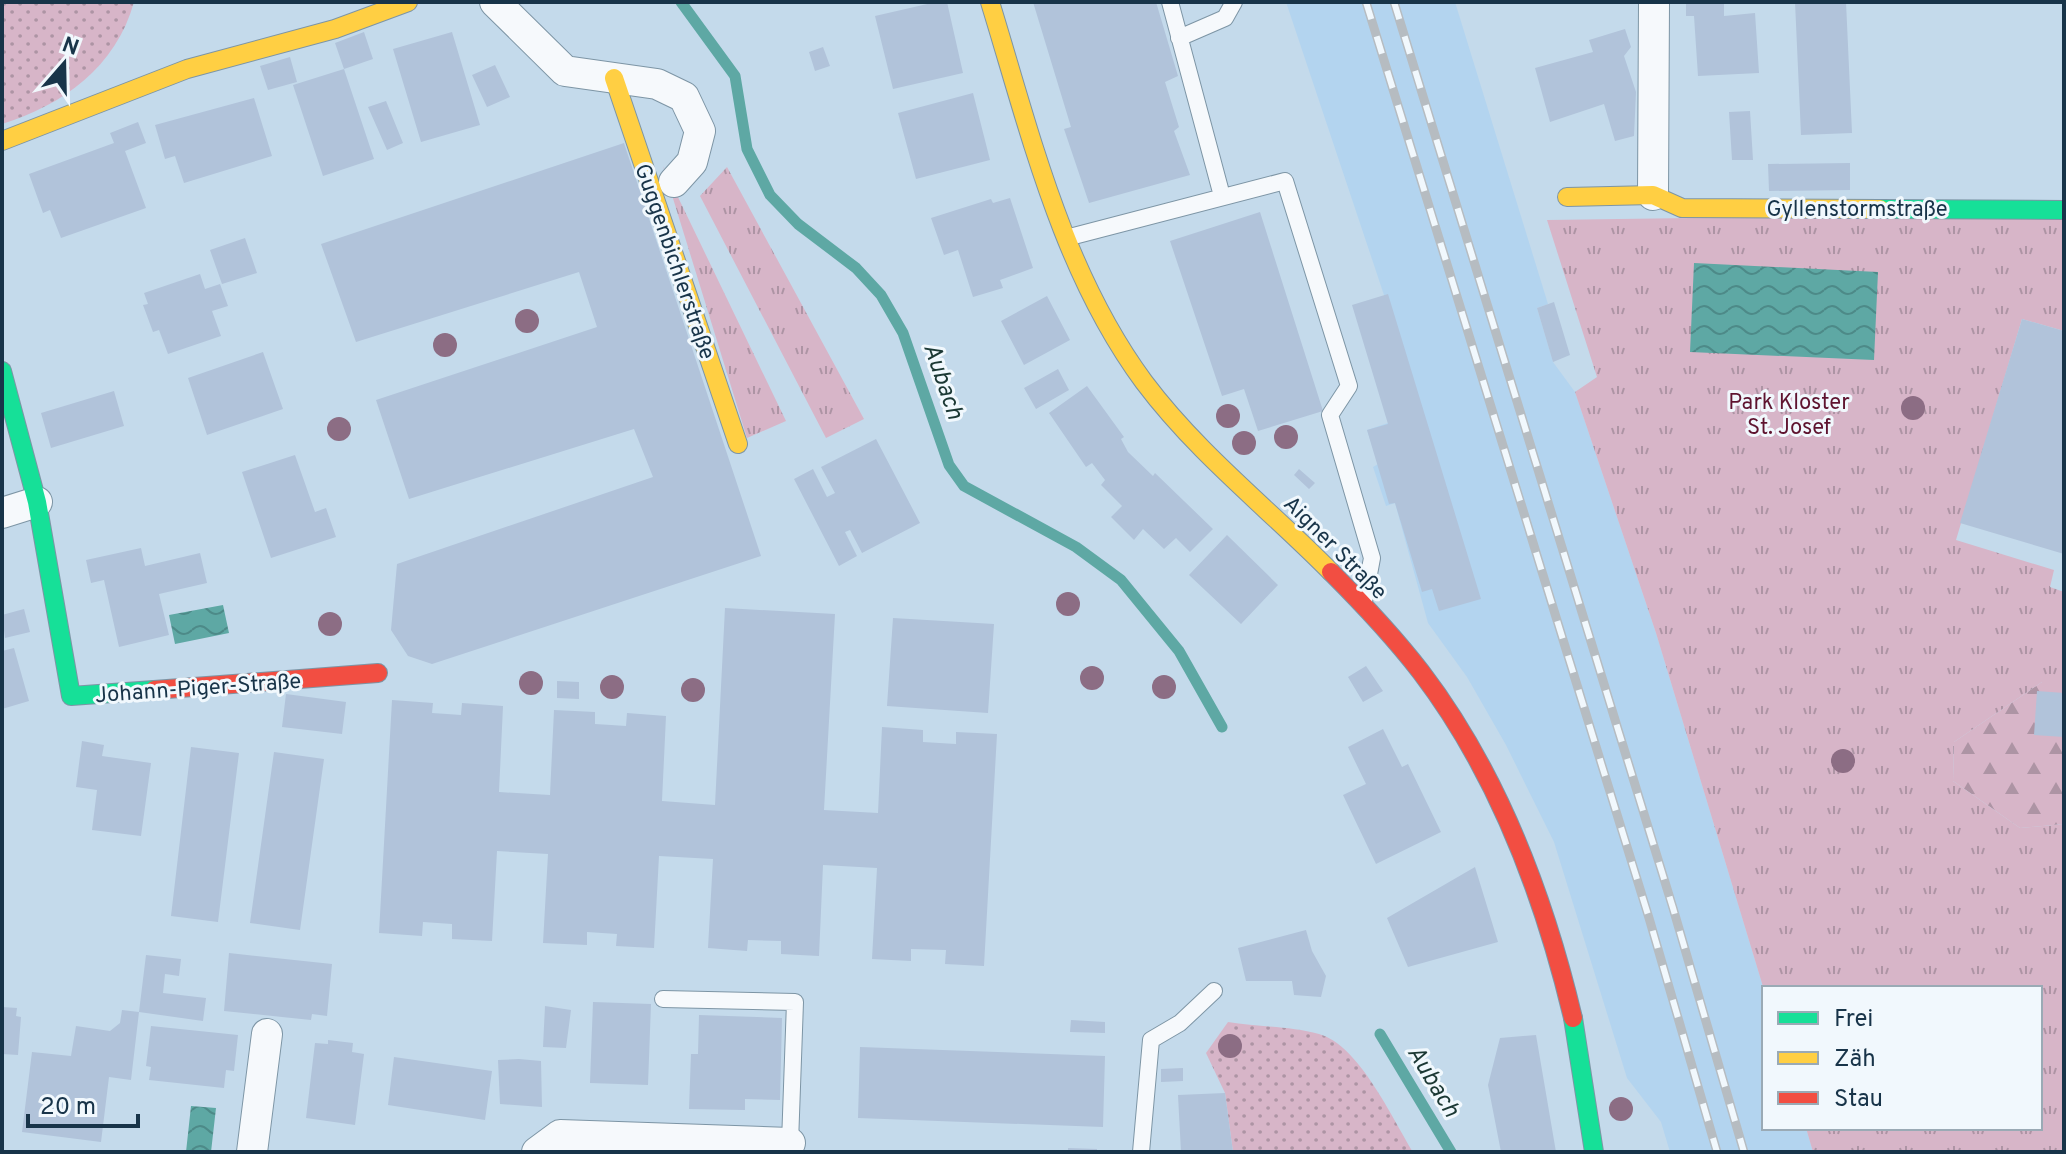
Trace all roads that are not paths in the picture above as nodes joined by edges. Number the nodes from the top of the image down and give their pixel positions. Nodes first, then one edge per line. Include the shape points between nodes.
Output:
1 (408, 2) edge
2 (495, 2) edge
3 (990, 2) edge
4 (1170, 2) edge
5 (1234, 2) edge
6 (1654, 2) edge
7 (1179, 38) junction
8 (614, 78) junction
9 (2, 141) edge
10 (674, 182) dead end
11 (1653, 195) junction
12 (1222, 196) junction
13 (1567, 197) dead end
14 (2064, 210) edge
15 (1064, 238) junction
16 (2, 371) edge
17 (738, 444) dead end
18 (37, 502) junction
19 (2, 513) edge
20 (1362, 606) junction
21 (378, 673) dead end
22 (1214, 991) dead end
23 (663, 999) dead end
24 (267, 1034) dead end
25 (790, 1143) joint
26 (709, 1146) edge
27 (252, 1152) edge
28 (537, 1152) edge
29 (1141, 1152) edge
30 (1594, 1152) edge

1 - 9 street via 335,29 187,69
2 - 8 street, Guggenbichlerstraße via 565,71
3 - 15 street, Aigner Straße
4 - 7 lane
5 - 7 lane via 1225,18
6 - 11 street
7 - 12 lane
8 - 10 street, Guggenbichlerstraße via 657,84 684,97 700,131 692,162
8 - 17 street, Guggenbichlerstraße
11 - 13 street, Gyllenstormstraße
11 - 14 street, Gyllenstormstraße via 1682,208
12 - 15 lane
12 - 20 lane via 1285,181 1349,386 1330,415 1372,558
15 - 20 street, Aigner Straße via 1123,352 1159,399 1229,477
16 - 18 street, Johann-Piger-Straße
18 - 19 street
18 - 21 street, Johann-Piger-Straße via 71,696
20 - 30 street, Aigner Straße via 1432,686 1474,752 1518,842 1562,979
22 - 29 lane via 1180,1023 1151,1040
23 - 25 lane via 795,1002
24 - 27 street
25 - 26 street
26 - 28 street via 560,1135

